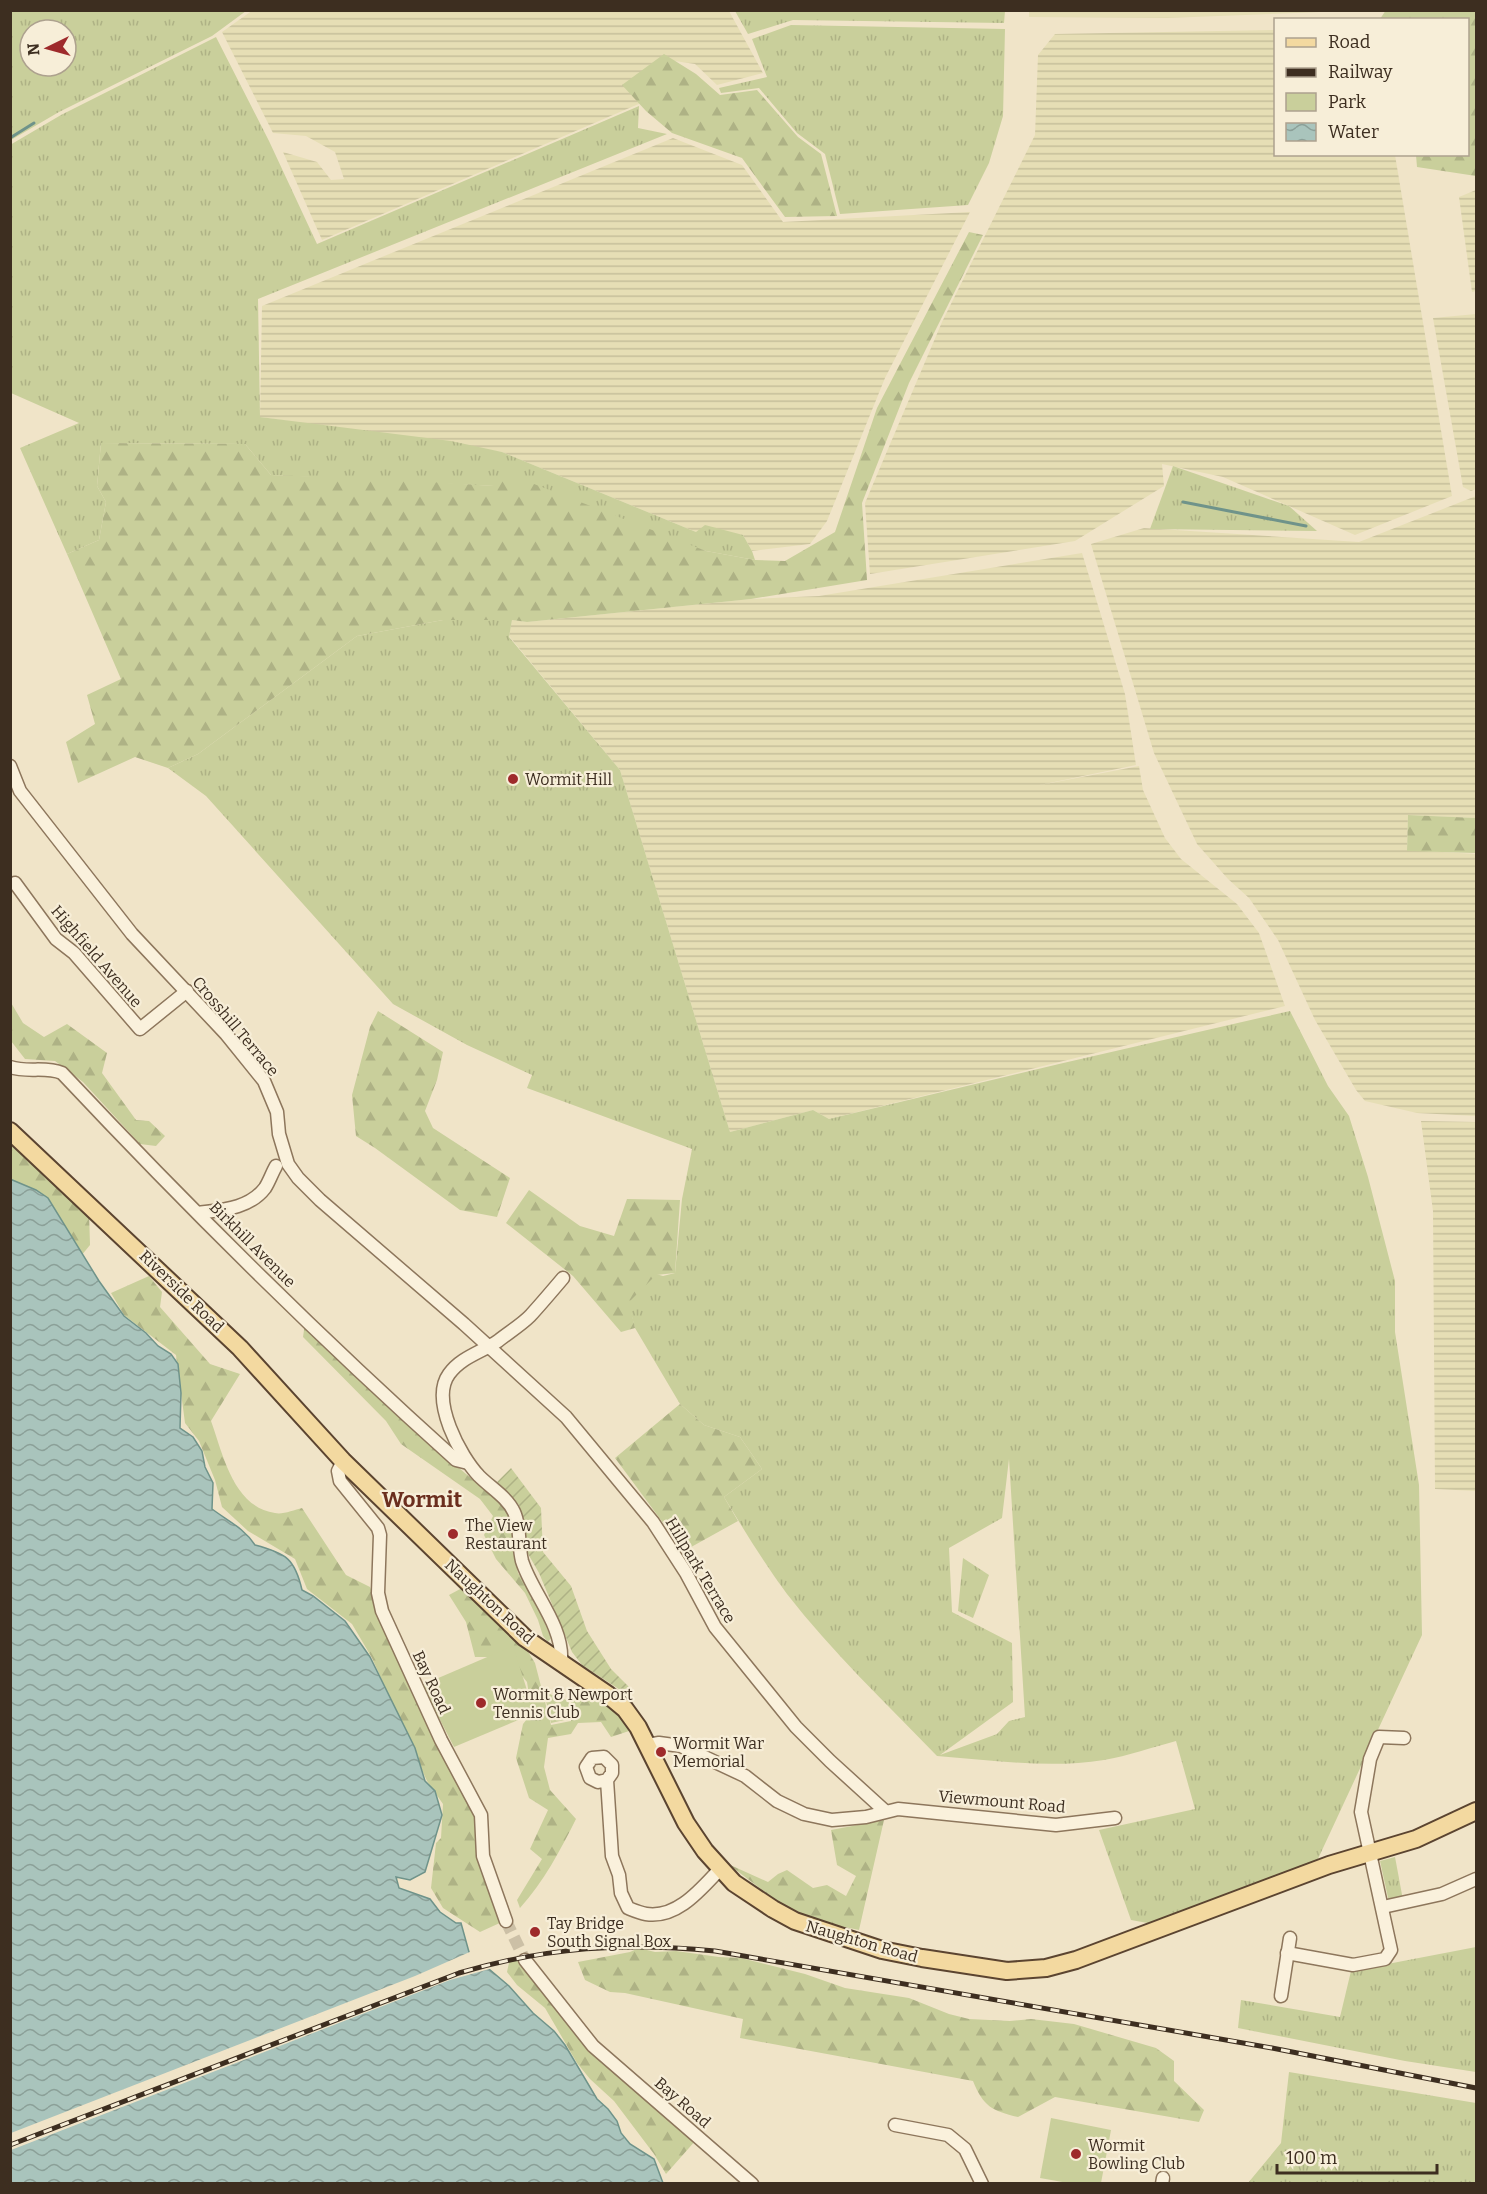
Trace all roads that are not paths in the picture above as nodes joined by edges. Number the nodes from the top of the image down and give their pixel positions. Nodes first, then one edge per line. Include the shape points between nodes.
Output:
1 (10, 766) edge
2 (15, 883) dead end
3 (186, 991) junction
4 (10, 1067) edge
5 (10, 1131) edge
6 (276, 1166) dead end
7 (198, 1213) junction
8 (563, 1278) dead end
9 (487, 1347) junction
10 (343, 1461) junction
11 (468, 1463) junction
12 (555, 1658) junction
13 (1404, 1738) dead end
14 (647, 1745) junction
15 (607, 1780) dead end
16 (885, 1811) junction
17 (1476, 1811) edge
18 (1115, 1818) dead end
19 (1377, 1850) junction
20 (720, 1869) junction
21 (1476, 1879) edge
22 (1383, 1907) junction
23 (506, 1921) tunnel mouth
24 (1290, 1938) dead end
25 (1287, 1953) junction
26 (525, 1960) tunnel mouth
27 (1281, 1996) dead end
28 (895, 2125) dead end
29 (981, 2183) edge
30 (752, 2184) edge

1 - 3 street, Crosshill Terrace via 20,791 35,811 132,934
2 - 3 street, Highfield Avenue via 56,939 74,953 140,1029
3 - 9 street, Crosshill Terrace via 264,1082 273,1100 288,1164 298,1178
4 - 7 street, Birkhill Avenue via 62,1073
5 - 10 main road, Riverside Road via 240,1348
6 - 7 street via 265,1188 252,1200 238,1207
7 - 11 street, Birkhill Avenue via 371,1383 456,1460
8 - 9 street via 529,1317
9 - 11 street via 460,1363 444,1384 442,1402 446,1418
9 - 16 street, Hillpark Terrace via 566,1417 589,1443 653,1522 715,1627 796,1727
10 - 12 main road, Naughton Road via 525,1638
10 - 23 street, Bay Road via 338,1471 340,1481 380,1535 378,1593 382,1611 481,1815 483,1856
11 - 12 street via 514,1511 522,1559 560,1645
12 - 14 main road, Naughton Road via 624,1709
13 - 19 street via 1379,1737 1371,1759 1362,1812
14 - 16 street, Viewmount Road via 681,1746 746,1776 777,1801 804,1814 832,1820
14 - 20 main road, Naughton Road via 686,1823
15 - 20 street via 612,1856 628,1908 647,1915 668,1912 692,1899
16 - 18 street, Viewmount Road via 910,1809 1056,1825
17 - 19 main road, Naughton Road via 1416,1839
19 - 20 main road, Naughton Road via 1076,1960 1025,1970 989,1969 922,1958 819,1930 773,1909
19 - 22 street
21 - 22 street via 1442,1894
22 - 25 street via 1391,1950 1385,1959 1353,1965
24 - 25 street
25 - 27 street
26 - 30 street, Bay Road via 593,2046
28 - 29 street via 948,2135 965,2150

